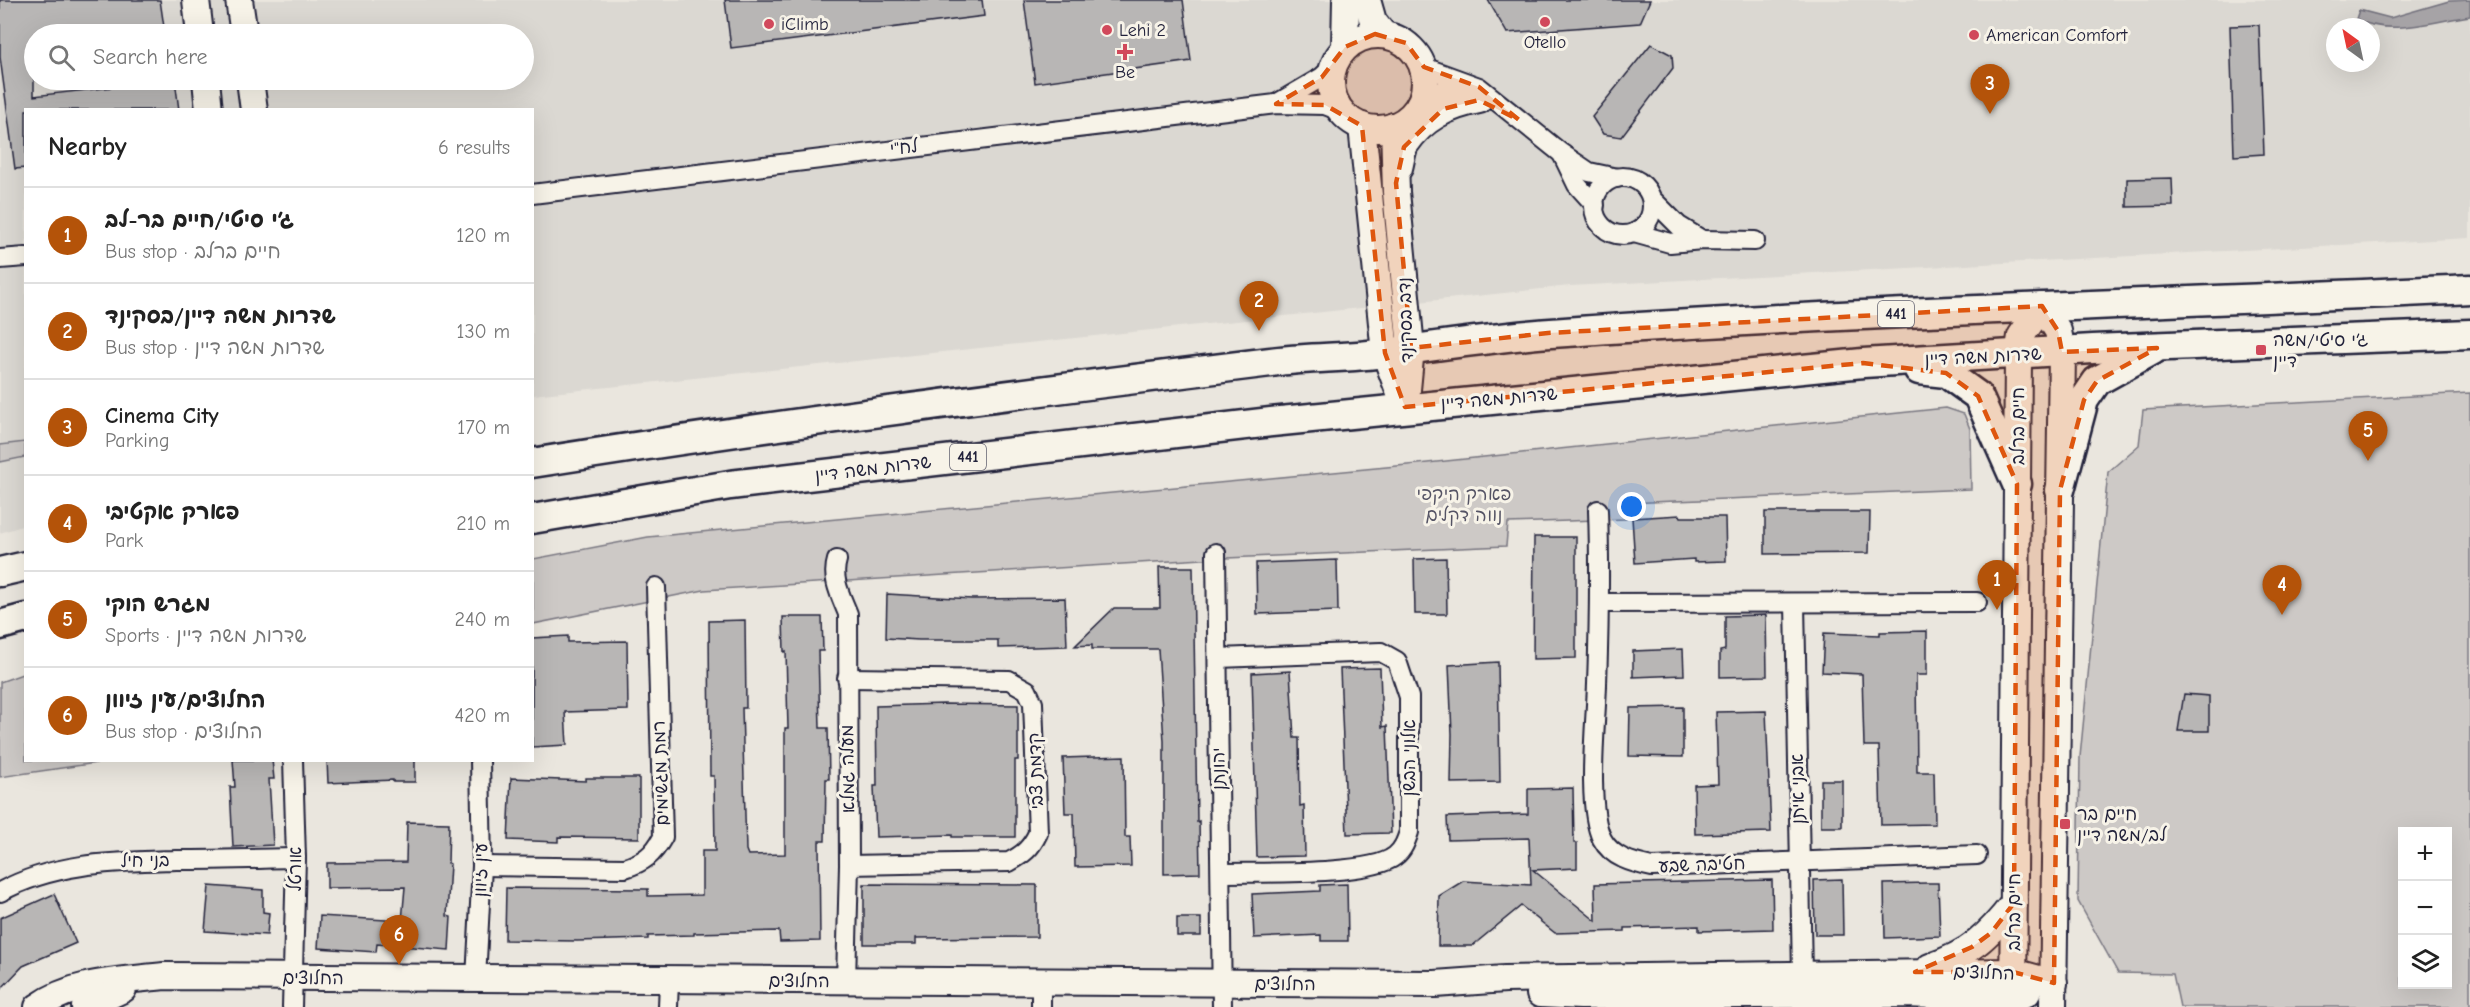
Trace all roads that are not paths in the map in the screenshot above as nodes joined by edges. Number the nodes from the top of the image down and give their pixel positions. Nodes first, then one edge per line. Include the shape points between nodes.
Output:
1 (196, 0) edge
2 (239, 0) edge
3 (1346, 0) edge
4 (1367, 0) edge
5 (199, 24) edge
6 (243, 24) edge
7 (1384, 35) junction
8 (1339, 57) junction
9 (1424, 67) junction
10 (207, 90) edge
11 (251, 90) edge
12 (1423, 97) junction
13 (1479, 100) junction
14 (1276, 104) junction
15 (209, 108) edge
16 (254, 108) edge
17 (1352, 119) junction
18 (1519, 120) junction
19 (1394, 126) junction
20 (1561, 153) junction
21 (1617, 178) junction
22 (1396, 183) junction
23 (534, 194) edge
24 (1653, 200) junction
25 (1595, 206) junction
26 (1634, 233) junction
27 (1702, 240) junction
28 (1755, 241) dead end
29 (24, 257) edge
30 (0, 259) edge
31 (2470, 289) edge
32 (2042, 306) junction
33 (2470, 334) edge
34 (2157, 348) junction
35 (1398, 350) junction
36 (2062, 352) junction
37 (2018, 356) junction
38 (1863, 363) junction
39 (1405, 408) junction
40 (534, 463) edge
41 (2017, 484) junction
42 (2060, 490) junction
43 (1598, 516) dead end
44 (534, 519) edge
45 (1216, 556) dead end
46 (835, 565) dead end
47 (24, 566) edge
48 (0, 572) edge
49 (656, 587) dead end
50 (1977, 602) dead end
51 (1600, 603) junction
52 (1795, 603) junction
53 (24, 619) edge
54 (0, 626) edge
55 (1218, 657) junction
56 (847, 678) junction
57 (293, 762) edge
58 (480, 762) edge
59 (1977, 855) dead end
60 (296, 858) junction
61 (1800, 861) junction
62 (849, 865) junction
63 (482, 866) junction
64 (1221, 873) junction
65 (0, 892) edge
66 (2014, 903) junction
67 (2013, 972) junction
68 (1802, 975) junction
69 (164, 976) junction
70 (294, 977) junction
71 (476, 979) junction
72 (669, 980) junction
73 (846, 981) junction
74 (1910, 983) junction
75 (1537, 994) edge
76 (1041, 995) edge
77 (1222, 995) edge
78 (2053, 995) edge
79 (2013, 1003) edge
80 (38, 1007) edge
81 (85, 1007) edge
82 (292, 1007) edge
83 (668, 1007) edge
84 (1928, 1007) edge

1 - 5 street
2 - 6 street
3 - 8 street
4 - 7 street via 1373,21
7 - 8 street via 1359,38
7 - 9 street via 1406,43
8 - 14 street, לח"י via 1322,77
8 - 17 street via 1331,76 1332,92 1338,107
9 - 12 street
9 - 18 street via 1479,87
10 - 15 street
11 - 16 street
12 - 13 street via 1438,89
12 - 19 street via 1416,110
13 - 18 street
13 - 22 street via 1443,109 1425,123 1404,147
14 - 17 street, לח"י via 1325,105
14 - 23 street, לח"י
17 - 19 street via 1377,129
17 - 35 street, נדב בסקינד
18 - 20 street
19 - 22 street, נדב בסקינד
20 - 21 street via 1589,172
20 - 25 street via 1577,185
21 - 24 street via 1635,180
21 - 25 street via 1601,188
22 - 35 street, נדב בסקינד
24 - 26 street via 1648,220
24 - 27 street via 1678,226
25 - 26 street via 1596,215 1607,230
26 - 27 street via 1670,243
27 - 28 street
29 - 30 street
31 - 32 main road, 441
32 - 35 main road, 441 via 1548,333
32 - 36 street via 2058,331
32 - 37 street, חיים ברלב via 2021,336
33 - 34 main road, שדרות משה דיין / 441
34 - 36 main road, שדרות משה דיין / 441
34 - 42 main road via 2097,381 2084,400
35 - 39 street, נדב בסקינד
35 - 40 main road, 441 via 1286,360 701,436
36 - 37 main road, שדרות משה דיין / 441
36 - 42 street
37 - 38 main road, שדרות משה דיין / 441
37 - 41 street, חיים ברלב
38 - 39 main road, שדרות משה דיין / 441
38 - 41 main road via 1946,373 1972,389
39 - 44 main road, שדרות משה דיין / 441 via 741,484
41 - 66 street, חיים ברלב
42 - 78 street
43 - 51 street, חטיבה שבע
45 - 55 street, יהונתן
46 - 56 street, מעלה גמלא via 835,581 848,614
47 - 48 main road
49 - 63 street, רמת מגשימים via 663,837 655,852 641,863 625,868
50 - 52 street
51 - 52 street
51 - 61 street, חטיבה שבע via 1593,803 1603,841 1628,862 1652,867
52 - 61 street, אבני איתן
53 - 54 main road
55 - 64 street, יהונתן
55 - 64 street, אלוני הבשן via 1381,652 1397,661 1408,697 1409,832 1395,857 1362,868
56 - 62 street, מעלה גמלא
56 - 62 street, קדמת צבי via 1009,680 1027,690 1033,703 1038,833 1023,855 1009,862
57 - 60 street, אורטל
58 - 63 street, עין זיוון
59 - 61 street, חטיבה שבע
60 - 65 street, בני חיל via 101,862 58,868
60 - 70 street, אורטל
61 - 68 street, אבני איתן
62 - 73 street, מעלה גמלא
63 - 71 street, עין זיוון
64 - 77 street, יהונתן
66 - 67 street, חיים ברלב
66 - 74 street via 1991,933
67 - 74 street, החלוצים
67 - 78 street, החלוצים
67 - 79 street, חיים ברלב
68 - 74 street, החלוצים
68 - 75 street, החלוצים
69 - 70 street, החלוצים
69 - 80 street, החלוצים via 92,985 64,992
69 - 81 street, החלוצים via 137,983
70 - 71 street, החלוצים
70 - 82 street, אורטל
71 - 72 street, החלוצים
72 - 73 street, החלוצים
72 - 83 street
73 - 76 street, החלוצים
74 - 75 street, החלוצים via 1581,996
74 - 79 street, החלוצים
74 - 84 street
75 - 77 street, החלוצים via 1435,984
76 - 77 street, החלוצים
78 - 79 street, החלוצים

